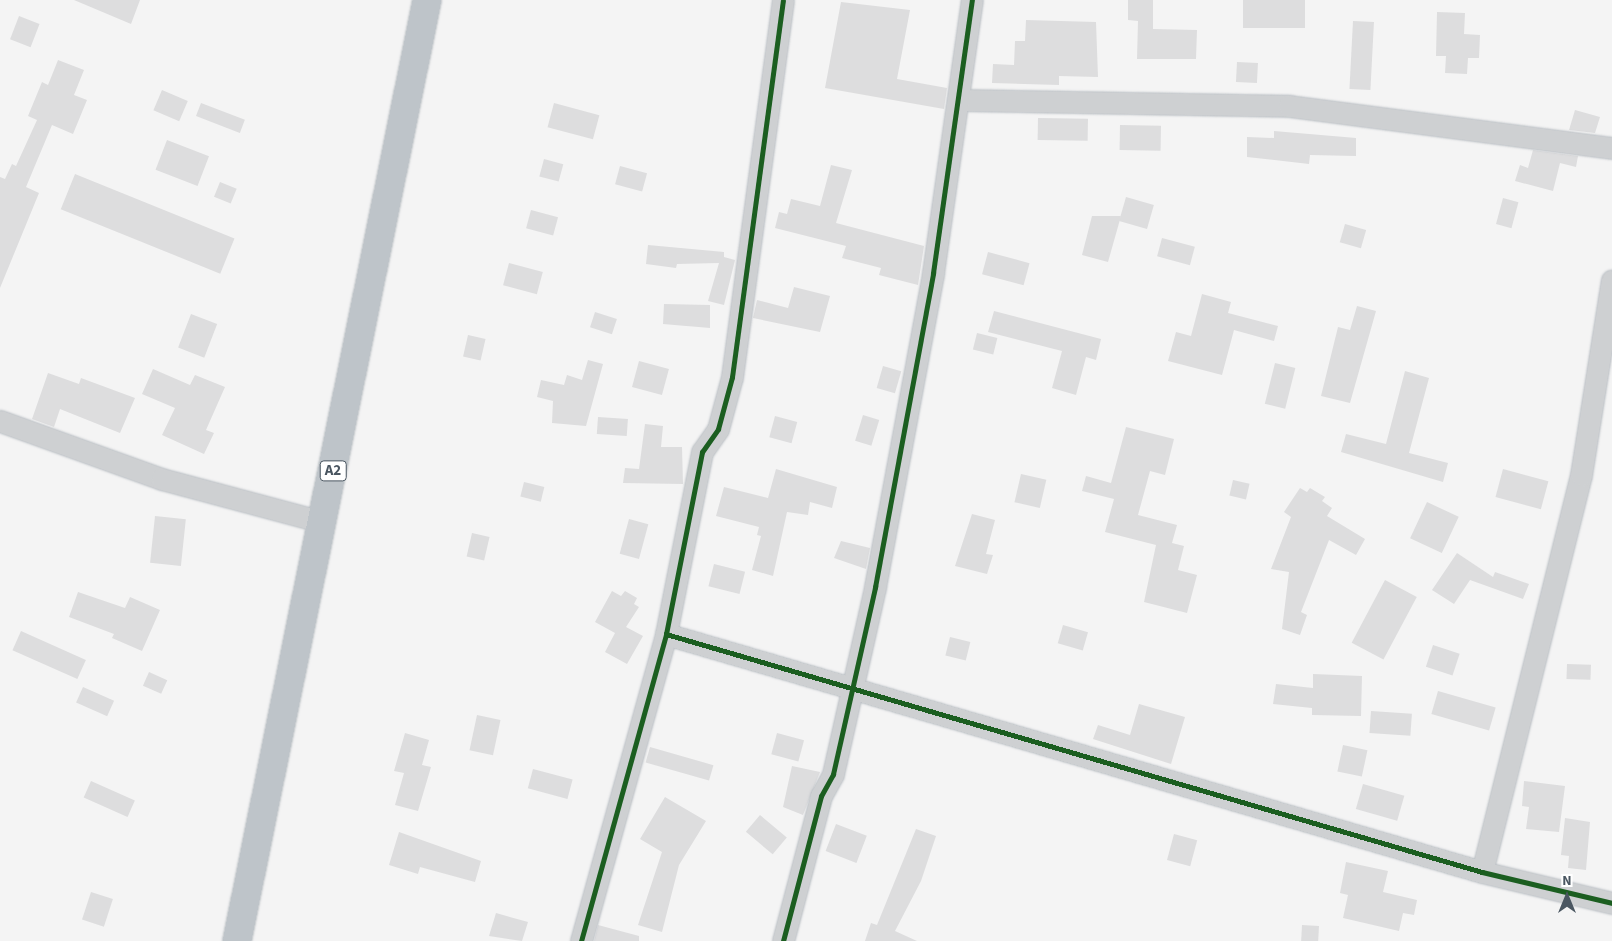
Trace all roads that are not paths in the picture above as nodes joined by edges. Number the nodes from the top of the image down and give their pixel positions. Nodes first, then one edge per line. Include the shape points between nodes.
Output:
1 (427, 0) edge
2 (783, 0) edge
3 (972, 0) edge
4 (959, 100) junction
5 (1612, 148) edge
6 (1612, 280) edge
7 (0, 421) edge
8 (323, 522) junction
9 (666, 634) junction
10 (850, 687) junction
11 (1482, 872) junction
12 (1612, 902) edge
13 (236, 941) edge
14 (581, 941) edge
15 (783, 941) edge

1 - 8 highway, A2
2 - 9 street via 732,377 718,429 702,452
3 - 4 street
4 - 5 street via 1289,106
4 - 10 street via 875,587
6 - 11 street via 1581,475
7 - 8 street via 162,478
8 - 13 highway, A2
9 - 10 street
9 - 14 street
10 - 11 street
10 - 15 street via 833,774 822,796
11 - 12 street

